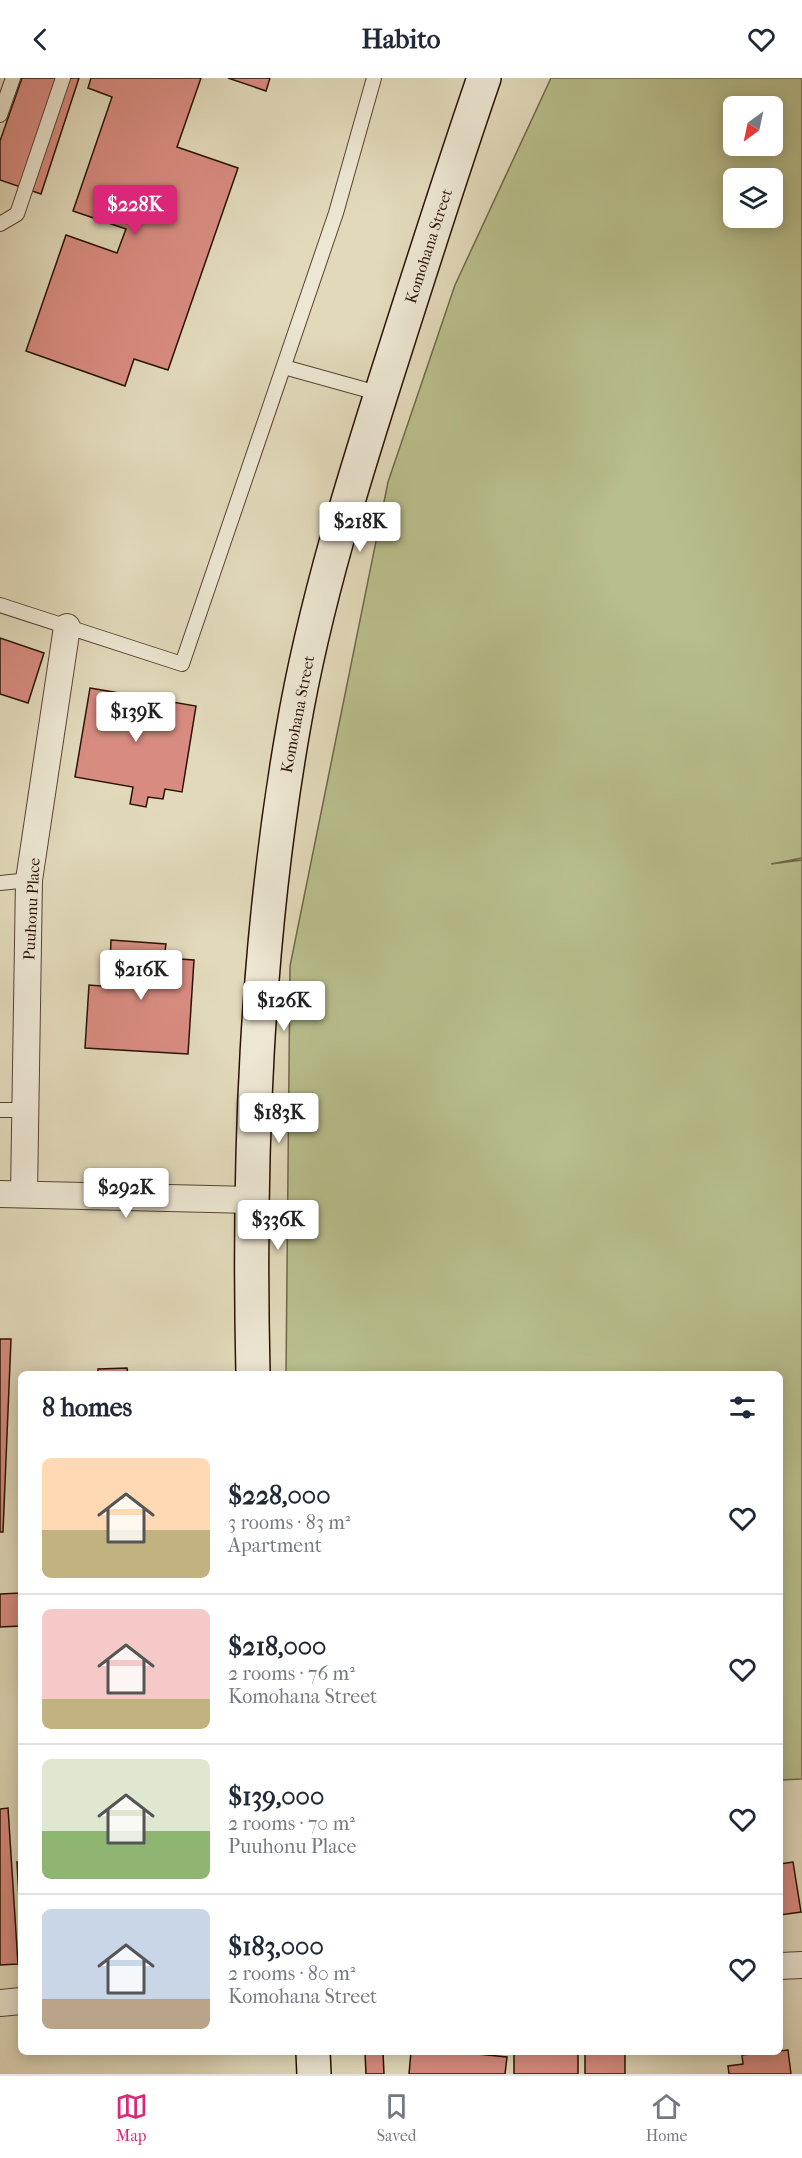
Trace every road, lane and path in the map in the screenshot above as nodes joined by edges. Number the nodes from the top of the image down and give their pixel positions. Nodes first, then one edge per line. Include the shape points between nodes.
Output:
1 (13, 78) edge
2 (63, 78) edge
3 (374, 78) edge
4 (484, 78) edge
5 (0, 116) edge
6 (0, 224) edge
7 (284, 367) junction
8 (381, 394) junction
9 (0, 605) edge
10 (67, 627) junction
11 (29, 880) junction
12 (0, 883) edge
13 (0, 1110) edge
14 (25, 1110) junction
15 (12, 1194) edge
16 (252, 1200) junction
17 (253, 1371) edge
18 (802, 1965) edge
19 (783, 1966) edge
20 (18, 2001) edge
21 (0, 2003) edge
22 (313, 2055) edge
23 (314, 2074) edge

1 - 5 lane
2 - 6 lane via 17,214
3 - 7 lane via 336,213
4 - 8 main road, Komohana Street
7 - 8 lane
7 - 10 lane via 182,664
8 - 16 main road, Komohana Street via 335,547 293,726 265,935
9 - 10 lane
10 - 11 street, Puuhonu Place
11 - 12 lane
11 - 14 street, Puuhonu Place
13 - 14 lane
14 - 15 street, Puuhonu Place
15 - 16 street
16 - 17 main road, Komohana Street
18 - 19 street
20 - 21 street
22 - 23 main road

